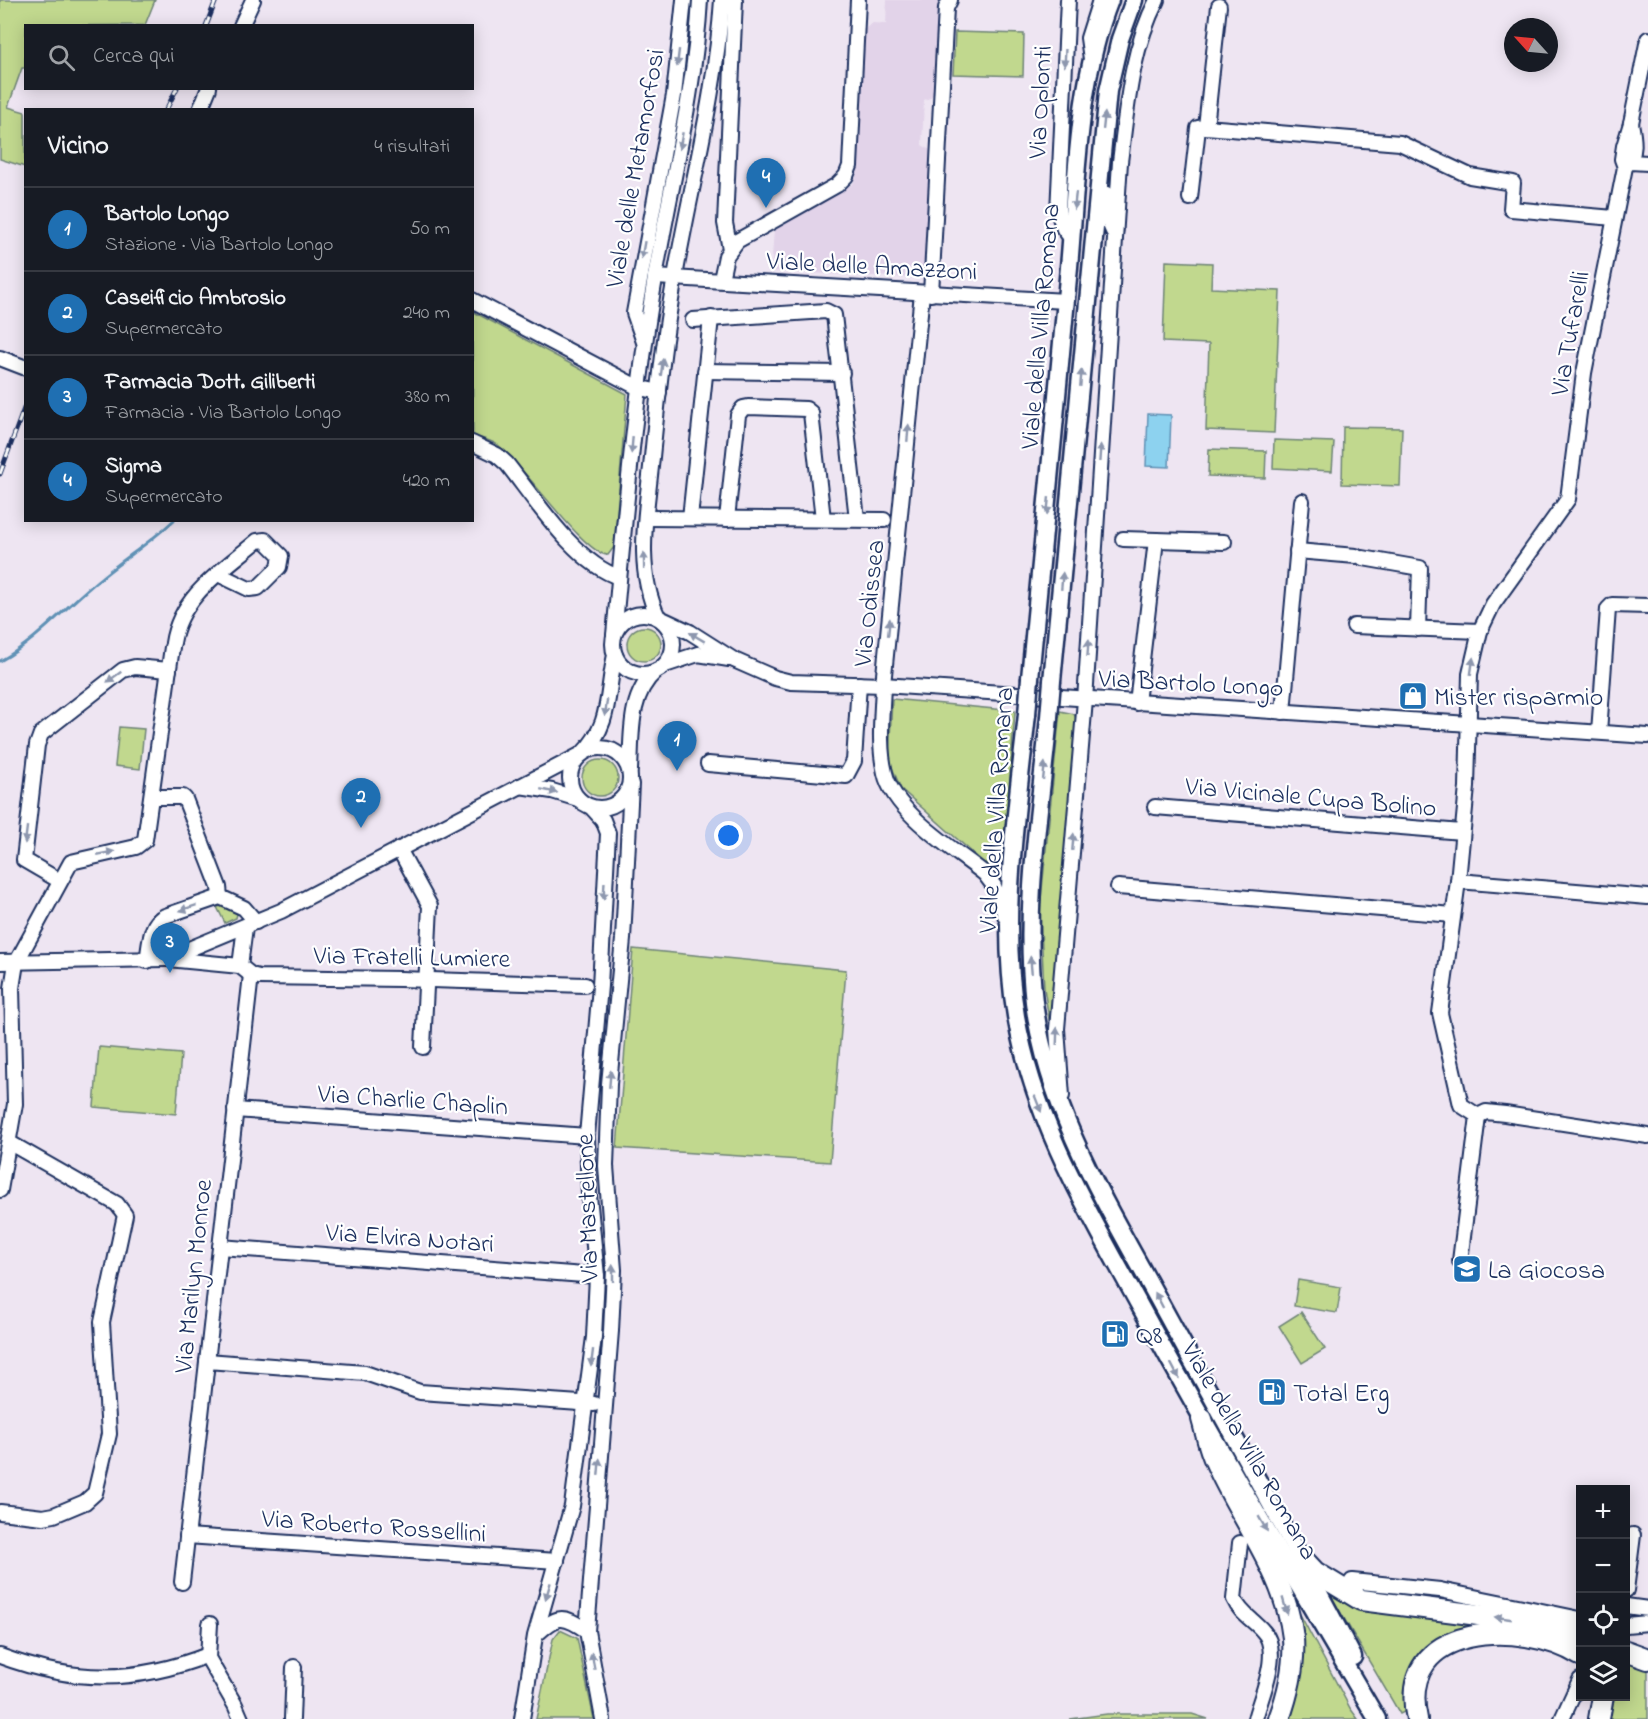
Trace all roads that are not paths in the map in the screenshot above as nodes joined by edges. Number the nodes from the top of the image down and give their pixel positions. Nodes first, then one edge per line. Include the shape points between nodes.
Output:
1 (252, 0) edge
2 (684, 0) edge
3 (700, 0) edge
4 (722, 0) edge
5 (735, 0) edge
6 (858, 0) edge
7 (950, 0) edge
8 (1068, 0) edge
9 (1100, 0) edge
10 (1110, 0) edge
11 (1134, 0) edge
12 (1157, 0) edge
13 (1219, 6) dead end
14 (242, 24) edge
15 (1648, 39) edge
16 (1091, 59) junction
17 (208, 90) edge
18 (201, 108) edge
19 (1206, 127) junction
20 (1101, 154) junction
21 (1648, 163) edge
22 (1627, 164) junction
23 (1190, 198) dead end
24 (1614, 218) junction
25 (1114, 231) junction
26 (1071, 238) junction
27 (730, 249) junction
28 (655, 277) junction
29 (675, 277) junction
30 (721, 280) junction
31 (926, 294) junction
32 (474, 301) edge
33 (1066, 301) junction
34 (711, 318) junction
35 (693, 320) dead end
36 (645, 342) junction
37 (0, 358) edge
38 (24, 367) edge
39 (705, 371) junction
40 (842, 373) junction
41 (637, 387) junction
42 (659, 392) junction
43 (474, 444) edge
44 (1302, 501) dead end
45 (1565, 507) joint
46 (646, 518) junction
47 (690, 518) junction
48 (728, 519) junction
49 (823, 519) junction
50 (857, 519) junction
51 (884, 520) dead end
52 (1123, 539) dead end
53 (1156, 540) junction
54 (1224, 542) dead end
55 (1297, 551) junction
56 (218, 574) dead end
57 (619, 577) junction
58 (1648, 606) edge
59 (658, 617) junction
60 (1354, 626) dead end
61 (1418, 628) junction
62 (1480, 631) junction
63 (614, 635) junction
64 (615, 655) junction
65 (734, 660) junction
66 (661, 668) junction
67 (169, 670) junction
68 (859, 684) junction
69 (883, 685) junction
70 (1085, 700) junction
71 (1137, 703) junction
72 (1283, 712) junction
73 (1467, 725) junction
74 (1599, 732) junction
75 (1648, 736) edge
76 (582, 754) junction
77 (708, 764) dead end
78 (630, 777) junction
79 (520, 786) junction
80 (152, 797) junction
81 (578, 799) junction
82 (1155, 807) dead end
83 (592, 808) junction
84 (1462, 832) junction
85 (399, 849) junction
86 (1011, 862) junction
87 (985, 874) junction
88 (60, 881) junction
89 (1458, 881) junction
90 (1123, 891) dead end
91 (220, 897) junction
92 (1648, 897) edge
93 (1452, 918) junction
94 (250, 924) junction
95 (1011, 934) junction
96 (165, 959) junction
97 (147, 961) junction
98 (0, 962) edge
99 (16, 963) junction
100 (246, 971) junction
101 (428, 980) junction
102 (585, 985) dead end
103 (423, 1047) dead end
104 (235, 1110) junction
105 (1064, 1115) junction
106 (1478, 1116) junction
107 (587, 1136) junction
108 (1648, 1136) edge
109 (10, 1143) junction
110 (0, 1190) edge
111 (220, 1247) junction
112 (1460, 1262) dead end
113 (597, 1276) junction
114 (207, 1361) junction
115 (587, 1403) junction
116 (604, 1404) junction
117 (1202, 1419) junction
118 (0, 1512) edge
119 (1633, 1535) dead end
120 (187, 1536) junction
121 (1240, 1543) dead end
122 (1299, 1555) junction
123 (1630, 1559) edge
124 (557, 1561) junction
125 (1352, 1581) dead end
126 (182, 1582) dead end
127 (1630, 1607) edge
128 (1648, 1609) edge
129 (1576, 1618) edge
130 (1648, 1623) edge
131 (210, 1624) dead end
132 (1630, 1625) edge
133 (587, 1631) junction
134 (1576, 1635) edge
135 (535, 1636) junction
136 (1576, 1653) edge
137 (1630, 1653) edge
138 (207, 1655) junction
139 (0, 1656) edge
140 (1648, 1659) edge
141 (294, 1667) dead end
142 (1576, 1690) edge
143 (1602, 1701) edge
144 (241, 1719) edge
145 (292, 1719) edge
146 (522, 1719) edge
147 (603, 1719) edge
148 (1255, 1719) edge
149 (1279, 1719) edge
150 (1377, 1719) edge
151 (1391, 1719) edge
152 (1417, 1719) edge
153 (1562, 1719) edge
154 (1599, 1719) edge

1 - 14 street
2 -> 36 street, Viale delle Metamorfosi via 674,95 634,313
3 -> 28 street, Viale delle Metamorfosi via 689,97
4 - 29 street via 710,99
5 - 27 street via 725,223
6 - 27 street via 850,166 846,176 746,234
7 - 31 street, Via Odissea via 946,8
8 -> 26 street, Via Oplonti via 1058,212
9 - 16 street via 1088,38
10 - 16 main road, Viale della Villa Romana
20 -> 11 main road, Viale della Villa Romana via 1110,76
12 - 25 street, Viale della Villa Romana via 1131,80
13 - 19 street
15 - 22 street, Via Tufarelli via 1631,123 1634,147
16 -> 26 main road, Viale della Villa Romana
17 - 18 street
19 - 23 street via 1198,128
19 - 24 street via 1400,143 1470,176 1513,183 1511,209
20 - 25 main road via 1109,174 1106,213
105 -> 20 main road, Viale della Villa Romana, bridge via 1041,1039 1029,947
21 - 22 street
22 - 24 street, Via Tufarelli
24 - 45 street, Via Tufarelli via 1584,373
70 -> 25 street, Viale della Villa Romana
26 - 33 main road, Viale della Villa Romana
27 - 30 street
28 - 29 street, Viale delle Metamorfosi
28 - 36 street, Viale delle Metamorfosi
29 - 30 street, Viale delle Amazzoni
42 -> 29 street
30 - 31 street, Viale delle Amazzoni
31 - 33 street, Viale delle Amazzoni
69 -> 31 street, Via Odissea
32 - 41 street
33 -> 86 main road, Viale della Villa Romana, bridge
34 - 35 street
34 - 39 street
34 - 40 street via 830,312 837,319
36 - 41 street, Viale delle Metamorfosi
37 - 38 street
39 - 40 street
39 - 47 street
40 - 50 street
41 - 42 street
41 -> 57 street, Viale delle Metamorfosi
42 - 46 street
43 - 57 street via 507,464 575,546 597,566
44 - 55 street
45 - 62 street, Via Vicinale Cupa Bolino via 1502,588
46 - 47 street
59 -> 46 street via 644,574
47 - 48 street
48 - 49 street
48 - 49 street via 738,415 747,407 806,409 811,413
49 - 50 street
50 - 51 street
52 - 53 street
53 - 54 street
53 - 71 street
55 - 61 street via 1420,568
55 - 72 street
56 - 67 street via 187,604 177,622
57 - 63 street, Viale delle Metamorfosi
58 - 74 street via 1612,605 1608,609
59 - 63 street via 647,613 628,617
65 -> 59 street, Via Bartolo Longo
59 - 66 street via 673,635 673,652
60 - 61 street
61 - 62 street
73 -> 62 street, Via Vicinale Cupa Bolino via 1470,674
63 - 64 street
64 - 66 street via 630,671 641,674
64 -> 76 street via 604,723 596,740
65 - 66 street, Via Bartolo Longo via 698,654
65 - 68 street, Via Bartolo Longo via 783,680
66 - 78 street via 647,679 639,693
67 - 80 street
67 -> 88 street via 126,668 41,734 24,860
68 - 69 street, Via Bartolo Longo
68 - 77 street via 854,761 846,776
69 - 70 street, Via Bartolo Longo
69 - 87 street, Via Odissea via 880,745 885,776 893,794 902,807
70 - 71 street, Via Bartolo Longo
105 -> 70 street, Viale della Villa Romana via 1057,1029
71 - 72 street, Via Bartolo Longo
72 - 73 street, Via Bartolo Longo
73 - 74 street, Via Bartolo Longo
73 - 84 street, Via Vicinale Cupa Bolino
74 - 75 street, Via Bartolo Longo
76 - 78 street via 598,748 614,751 626,762
76 - 79 street
76 - 81 street via 570,776
78 - 83 street via 627,793 612,807
116 -> 78 street, Via Mastellone via 614,1270 606,1166 609,1084 622,939
79 -> 81 street
79 - 85 street
88 -> 80 street via 75,860 141,844 147,835
80 - 91 street via 183,796
81 - 83 street
82 - 84 street, Via Vicinale Cupa Bolino
83 -> 107 street, Via Mastellone via 608,833
84 - 89 street, Via Vicinale Cupa Bolino
85 - 94 street
85 - 101 street via 430,906
86 - 87 street via 1001,872
86 - 95 main road, Viale della Villa Romana
87 - 95 street, Via Odissea via 1002,903
88 - 99 street
89 - 92 street
89 - 93 street, Via Vicinale Cupa Bolino
90 - 93 street
91 - 94 street via 244,908
91 -> 97 street via 158,920 153,927
93 - 106 street, Via Vicinale Cupa Bolino via 1440,1013 1461,1105
94 - 96 street
94 - 100 street, Via Marilyn Monroe
95 -> 117 main road, Viale della Villa Romana via 1015,1013 1035,1097 1054,1144
96 - 97 street
96 - 100 street, Via Fratelli Lumiere
97 - 99 street
98 - 99 street
99 - 109 street via 12,988 15,1104
100 - 101 street, Via Fratelli Lumiere
100 - 104 street, Via Marilyn Monroe
101 - 102 street, Via Fratelli Lumiere
101 - 103 street
104 - 107 street, Via Charlie Chaplin
104 - 111 street, Via Marilyn Monroe
122 -> 105 main road, Viale della Villa Romana via 1116,1220
106 - 108 street via 1485,1112 1505,1114
106 - 112 street
107 - 113 street, Via Mastellone
109 - 110 street
109 - 118 street via 108,1199 125,1215 102,1322 109,1434 95,1492 85,1502 54,1515
111 - 113 street, Via Elvira Notari
111 - 114 street, Via Marilyn Monroe
113 -> 115 street, Via Mastellone
114 - 115 street via 365,1373 420,1392
114 - 120 street, Via Marilyn Monroe
115 - 116 street
115 - 124 street, Via Mastellone via 572,1506
133 -> 116 street, Via Mastellone
117 -> 149 highway via 1215,1462 1273,1572 1286,1605 1293,1639 1291,1673
117 -> 150 main road, Viale della Villa Romana
119 - 123 street
120 - 124 street, Via Roberto Rossellini
120 - 126 street, Via Marilyn Monroe
121 - 148 street via 1234,1599 1237,1607 1269,1638 1271,1647
134 -> 122 highway via 1502,1618 1360,1600 1315,1572
122 - 151 main road, Viale della Villa Romana via 1369,1687
124 -> 135 street, Via Mastellone
125 - 129 street via 1440,1590
127 - 128 street
130 - 132 street
131 - 138 street
133 - 135 street via 562,1618 551,1621
147 -> 133 street, Via Mastellone
135 - 146 street, Via Mastellone
136 - 152 highway via 1520,1634 1465,1638 1446,1645 1429,1656 1419,1670 1413,1701
137 - 140 highway
138 - 139 street via 138,1674 107,1677 51,1673
138 - 144 street
141 - 145 street
142 - 153 street
143 - 154 highway

